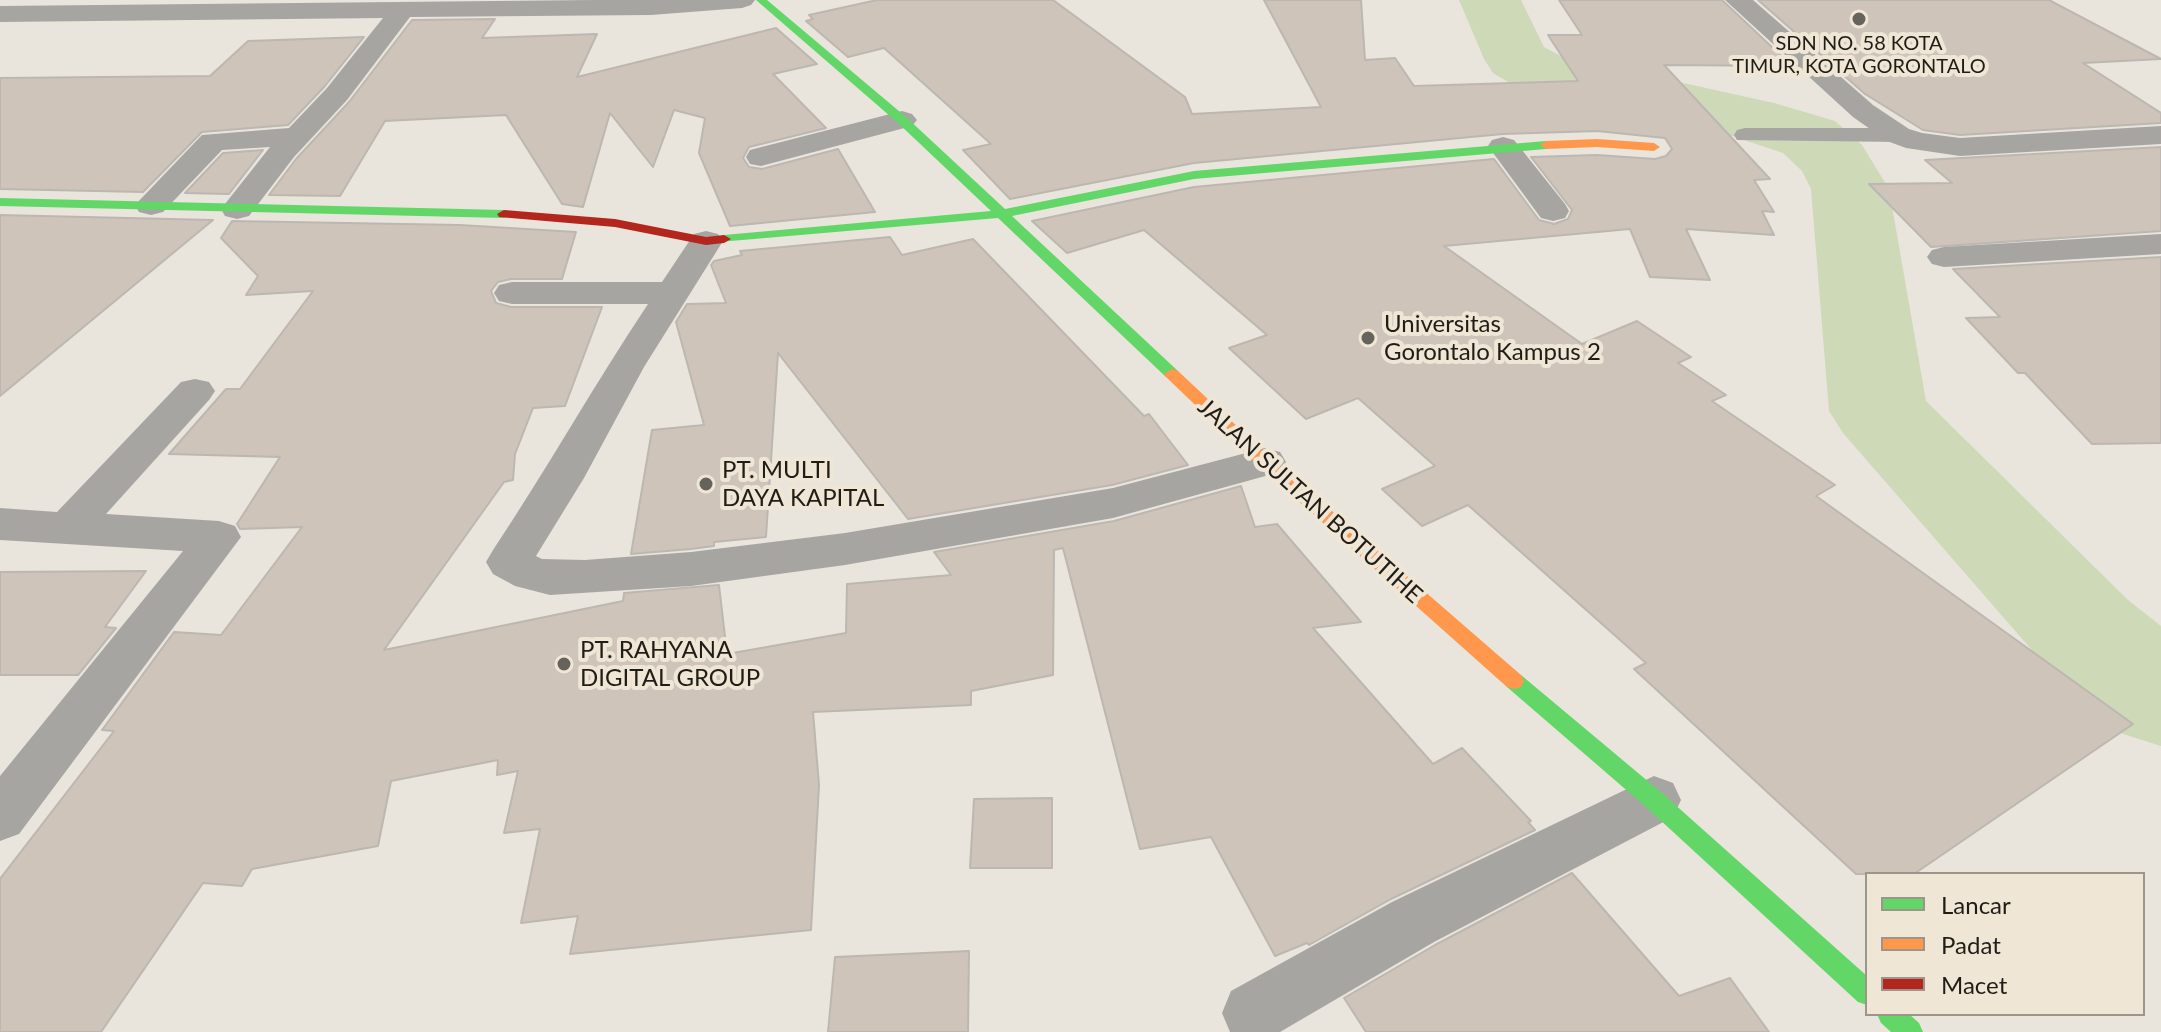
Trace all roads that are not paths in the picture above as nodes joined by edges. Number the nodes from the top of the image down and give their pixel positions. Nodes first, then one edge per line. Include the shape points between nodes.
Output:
1 (742, 0) edge
2 (761, 0) edge
3 (1738, 0) edge
4 (402, 10) junction
5 (0, 14) edge
6 (902, 120) junction
7 (1745, 135) dead end
8 (1898, 135) junction
9 (2161, 135) edge
10 (298, 136) junction
11 (1503, 146) junction
12 (1654, 147) dead end
13 (761, 157) dead end
14 (0, 202) edge
15 (151, 205) junction
16 (237, 209) junction
17 (1553, 211) dead end
18 (1000, 214) junction
19 (706, 241) junction
20 (2161, 244) edge
21 (1944, 257) dead end
22 (512, 293) dead end
23 (673, 293) junction
24 (195, 391) dead end
25 (1265, 462) junction
26 (0, 524) edge
27 (68, 528) junction
28 (1654, 800) junction
29 (0, 817) edge
30 (1865, 991) edge
31 (1253, 1013) dead end
32 (1892, 1016) edge
33 (1910, 1032) edge

1 - 4 street via 651,7
2 - 6 street, JALAN SULTAN BOTUTIHE
3 - 8 street via 1863,111
4 - 5 street
4 - 10 street
6 - 13 street
6 - 18 street, JALAN SULTAN BOTUTIHE
7 - 8 lane
8 - 9 street via 1960,147
10 - 15 street via 213,141
10 - 16 street
11 - 12 street
11 - 17 street
11 - 18 street via 1194,175
14 - 15 street
15 - 16 street
16 - 19 street via 573,218
18 - 19 street
18 - 25 street, JALAN SULTAN BOTUTIHE
19 - 23 street
20 - 21 street
22 - 23 street
23 - 25 street via 509,562 520,569 550,578 585,577 845,549 1113,503
24 - 27 street
25 - 28 street, JALAN SULTAN BOTUTIHE
26 - 27 street
27 - 29 street via 219,537
28 - 30 street, JALAN SULTAN BOTUTIHE
28 - 31 street via 1413,922
32 - 33 street

